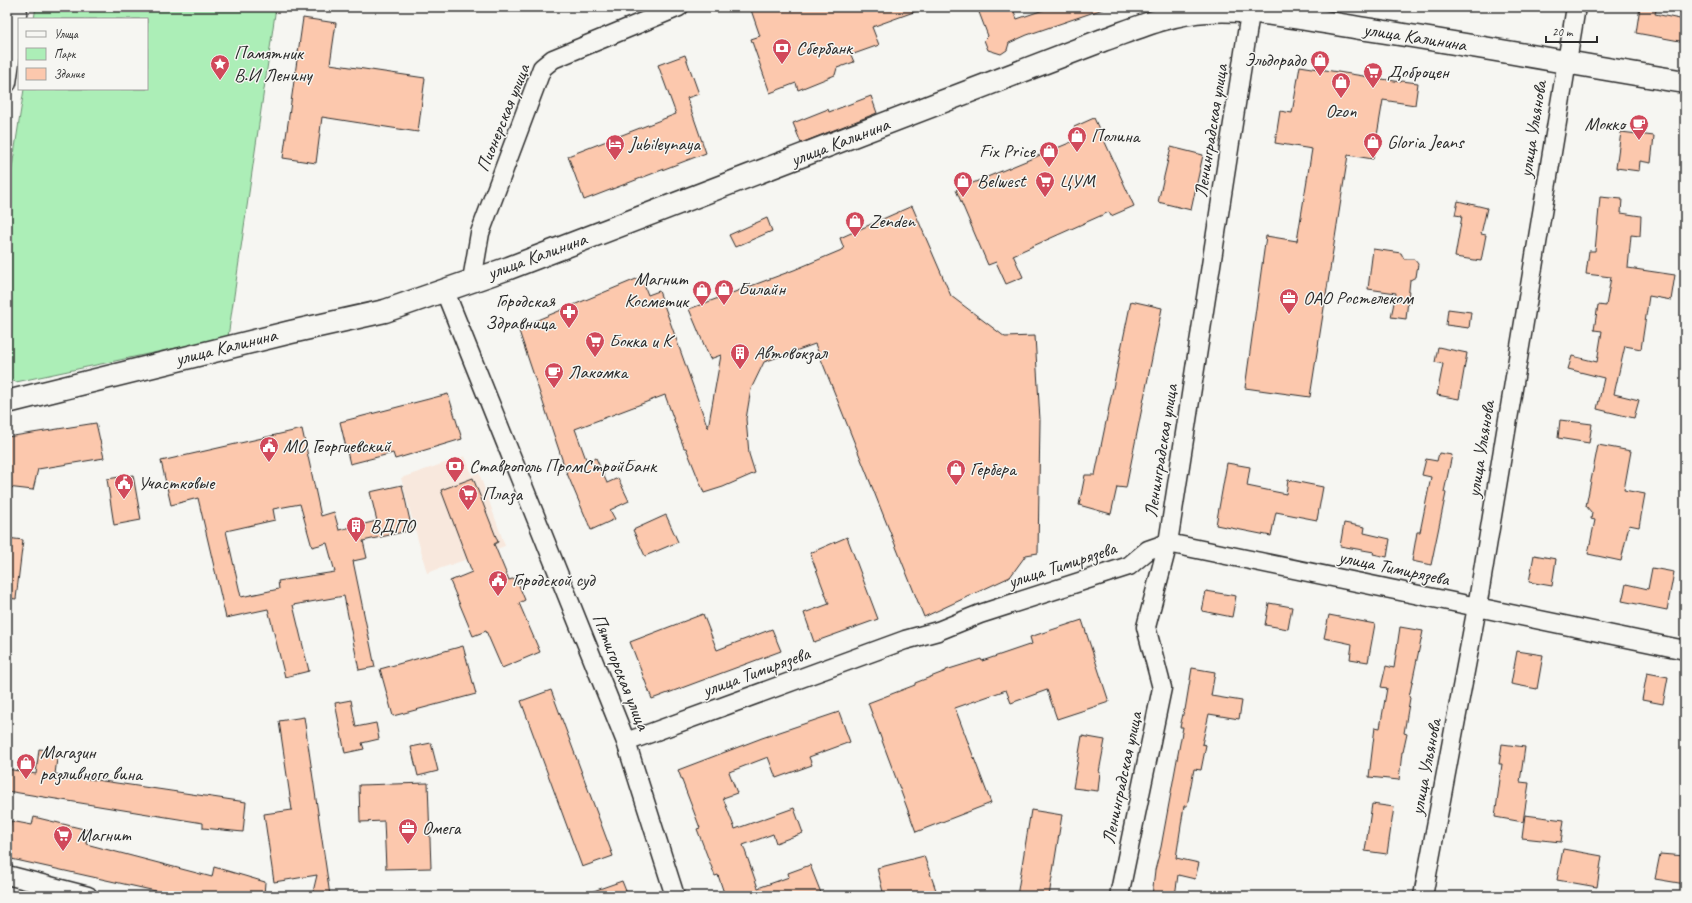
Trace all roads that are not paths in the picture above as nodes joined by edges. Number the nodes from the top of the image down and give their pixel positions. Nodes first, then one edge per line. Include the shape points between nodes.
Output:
1 (18, 7) edge
2 (679, 7) edge
3 (1576, 7) edge
4 (1251, 9) edge
5 (1566, 63) junction
6 (1685, 82) edge
7 (7, 83) edge
8 (472, 280) junction
9 (444, 290) junction
10 (7, 402) edge
11 (1168, 543) junction
12 (1477, 607) junction
13 (1685, 650) edge
14 (626, 742) junction
15 (7, 875) edge
16 (88, 896) edge
17 (675, 896) edge
18 (1119, 896) edge
19 (1423, 896) edge

1 - 7 street
2 - 8 street, Пионерская улица via 553,59 542,68 480,234
3 - 5 street, улица Ульянова
4 - 5 main road, улица Калинина
4 - 8 main road, улица Калинина via 1188,13 1145,25
4 - 11 street, Ленинградская улица
5 - 6 main road, улица Калинина
5 - 12 street, улица Ульянова
8 - 9 main road, улица Калинина
9 - 10 main road, улица Калинина via 385,311
9 - 14 street, Пятигорская улица
11 - 12 street, улица Тимирязева
11 - 14 street, улица Тимирязева via 1148,550 1129,566 980,614
11 - 18 street, Ленинградская улица via 1146,627 1162,688
12 - 13 street, улица Тимирязева
12 - 19 street, улица Ульянова
14 - 17 street, Пятигорская улица
15 - 16 street

